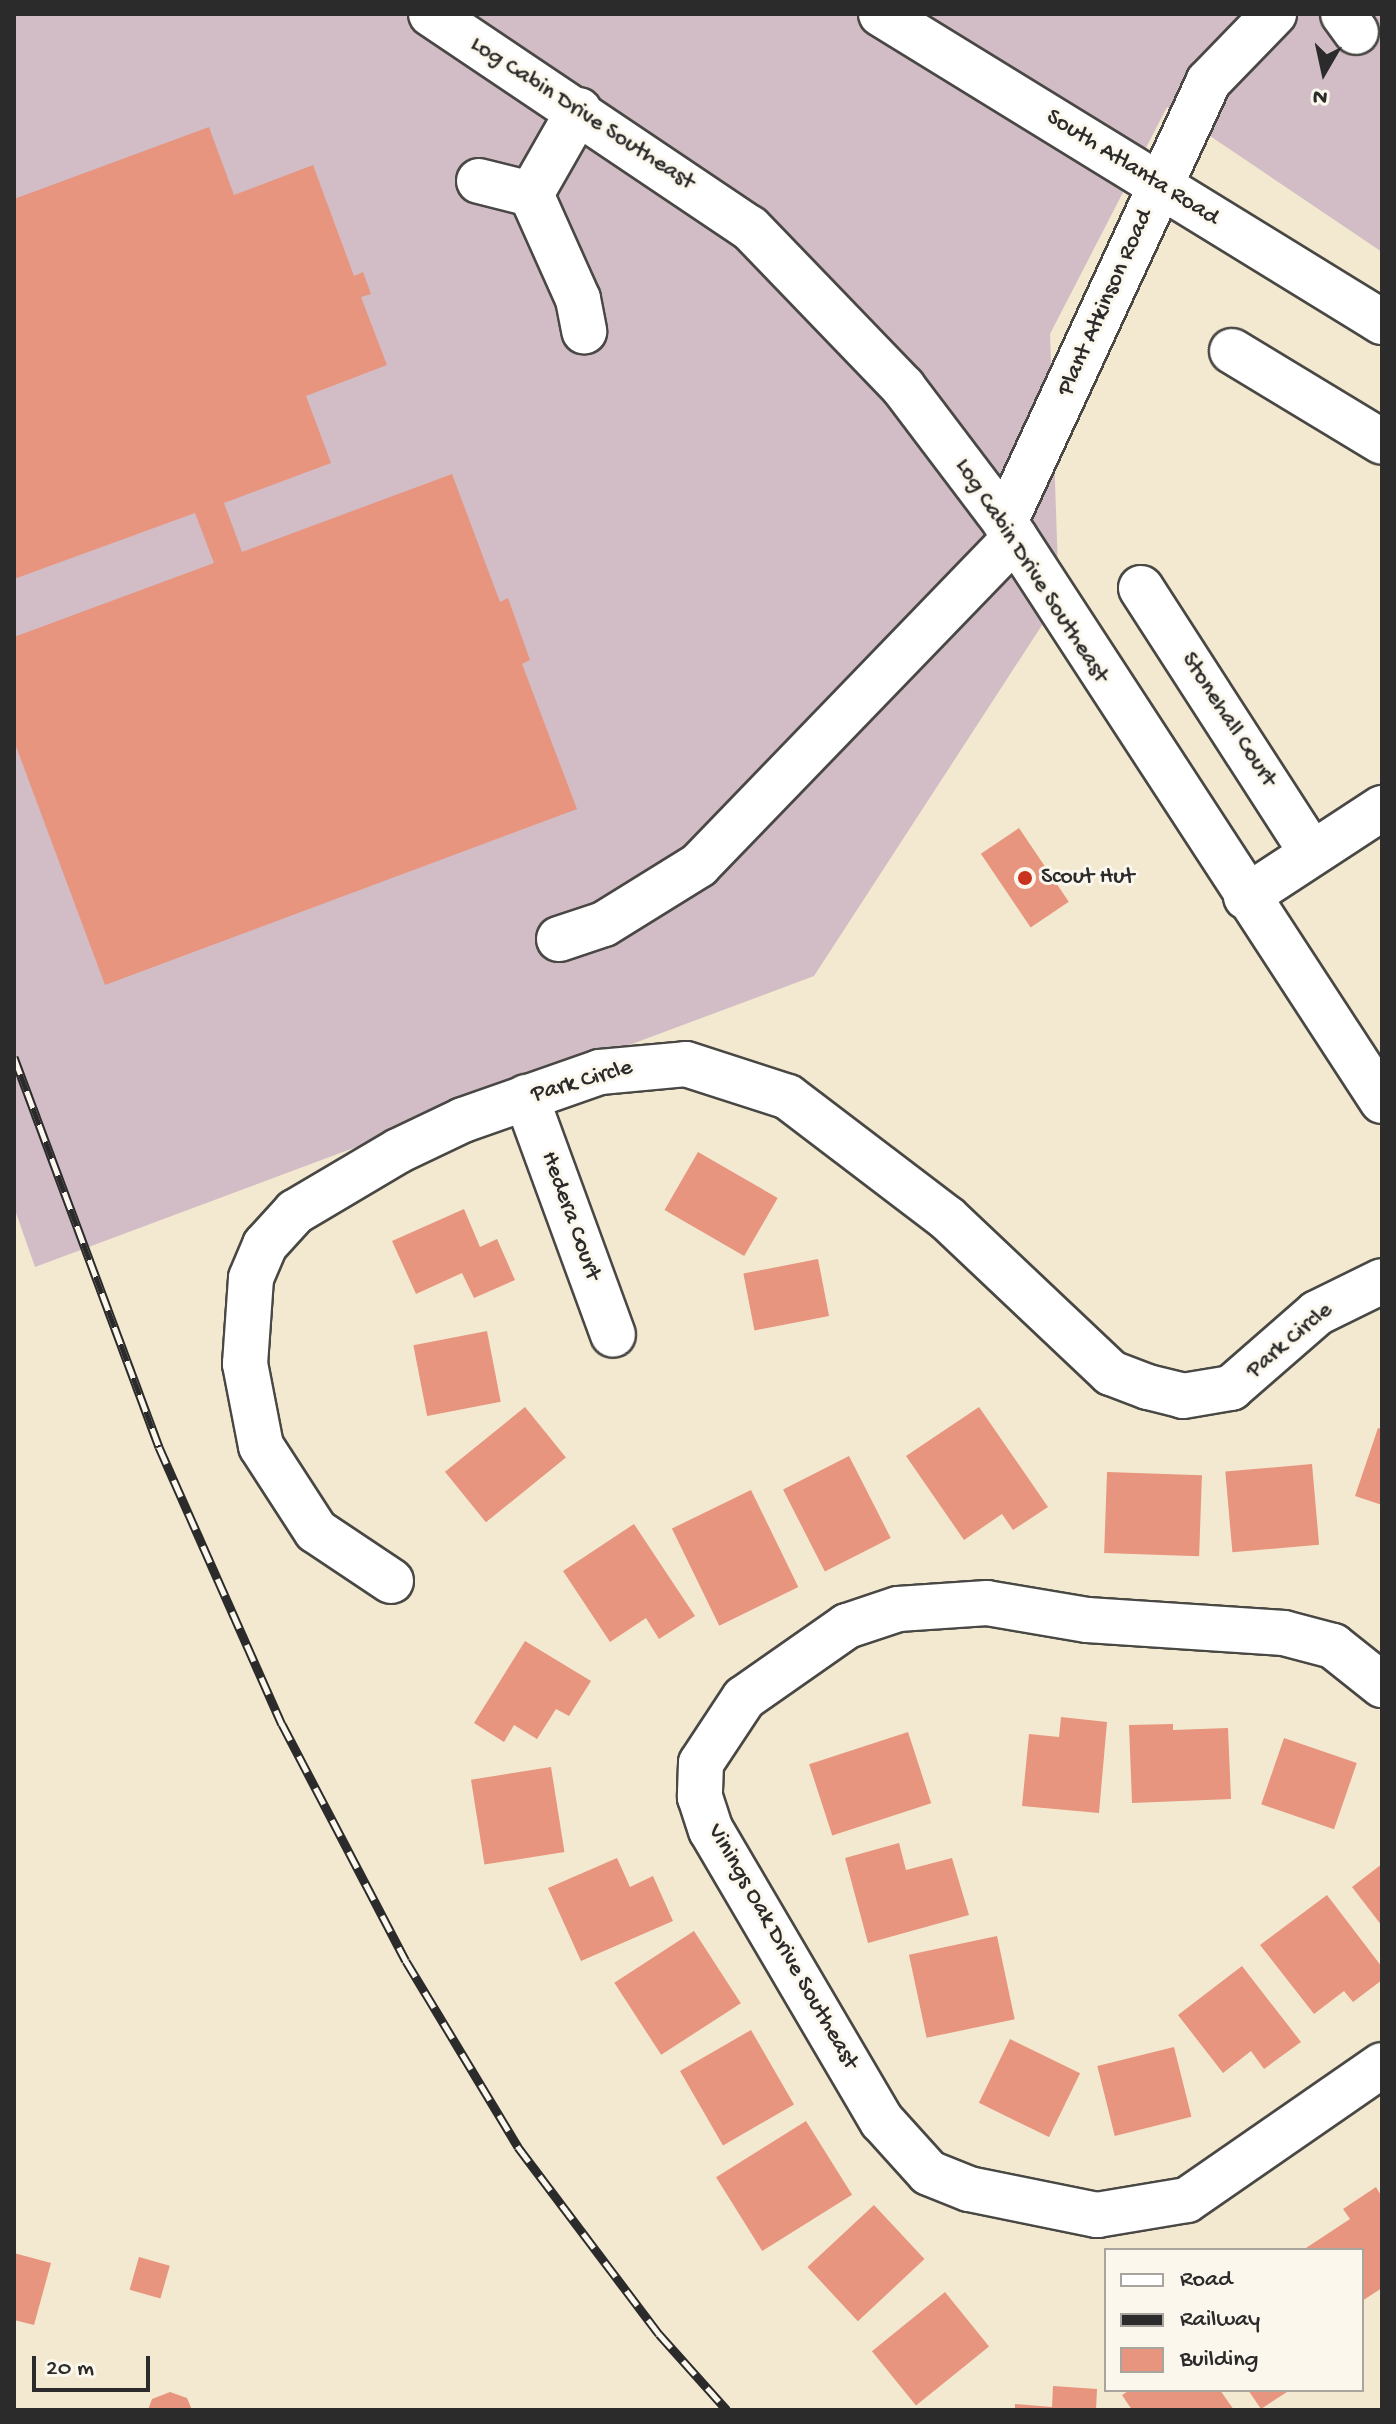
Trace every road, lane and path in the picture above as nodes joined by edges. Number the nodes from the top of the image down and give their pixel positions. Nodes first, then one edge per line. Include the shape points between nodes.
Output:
1 (431, 14) edge
2 (881, 14) edge
3 (1274, 14) edge
4 (579, 110) junction
5 (479, 181) dead end
6 (1160, 185) junction
7 (531, 194) junction
8 (1382, 322) edge
9 (584, 331) dead end
10 (1232, 351) dead end
11 (1382, 442) edge
12 (1010, 530) junction
13 (1141, 588) dead end
14 (1382, 808) edge
15 (1312, 853) junction
16 (1246, 897) junction
17 (559, 939) dead end
18 (526, 1097) junction
19 (1382, 1101) edge
20 (1382, 1281) edge
21 (613, 1335) dead end
22 (391, 1581) dead end
23 (1382, 1685) edge
24 (1382, 2065) edge

1 - 4 street, Log Cabin Drive Southeast
2 - 6 street, South Atlanta Road
3 - 6 street, Plant Atkinson Road via 1208,82
4 - 7 street
4 - 12 street, Log Cabin Drive Southeast via 750,228 830,305 903,387
5 - 7 street
6 - 8 street, South Atlanta Road
6 - 12 street, Plant Atkinson Road
7 - 9 street via 578,299
10 - 11 street
12 - 16 street, Log Cabin Drive Southeast
12 - 17 street, Plant Atkinson Road via 699,865 604,924
13 - 15 street, Stonehall Court
14 - 15 street
15 - 16 street
16 - 19 street, Log Cabin Drive Southeast
18 - 20 street, Park Circle via 637,1064 686,1064 788,1097 947,1218 1111,1373 1183,1396 1231,1388 1317,1313
18 - 21 street, Hedera Court
18 - 22 street, Park Circle via 398,1151 295,1212 265,1245 251,1278 245,1364 261,1446 316,1531
23 - 24 street, Vinings Oak Drive Southeast via 1333,1646 1284,1633 1087,1620 987,1603 898,1609 847,1626 744,1698 701,1763 700,1797 711,1830 882,2121 929,2173 969,2189 1097,2215 1187,2200

